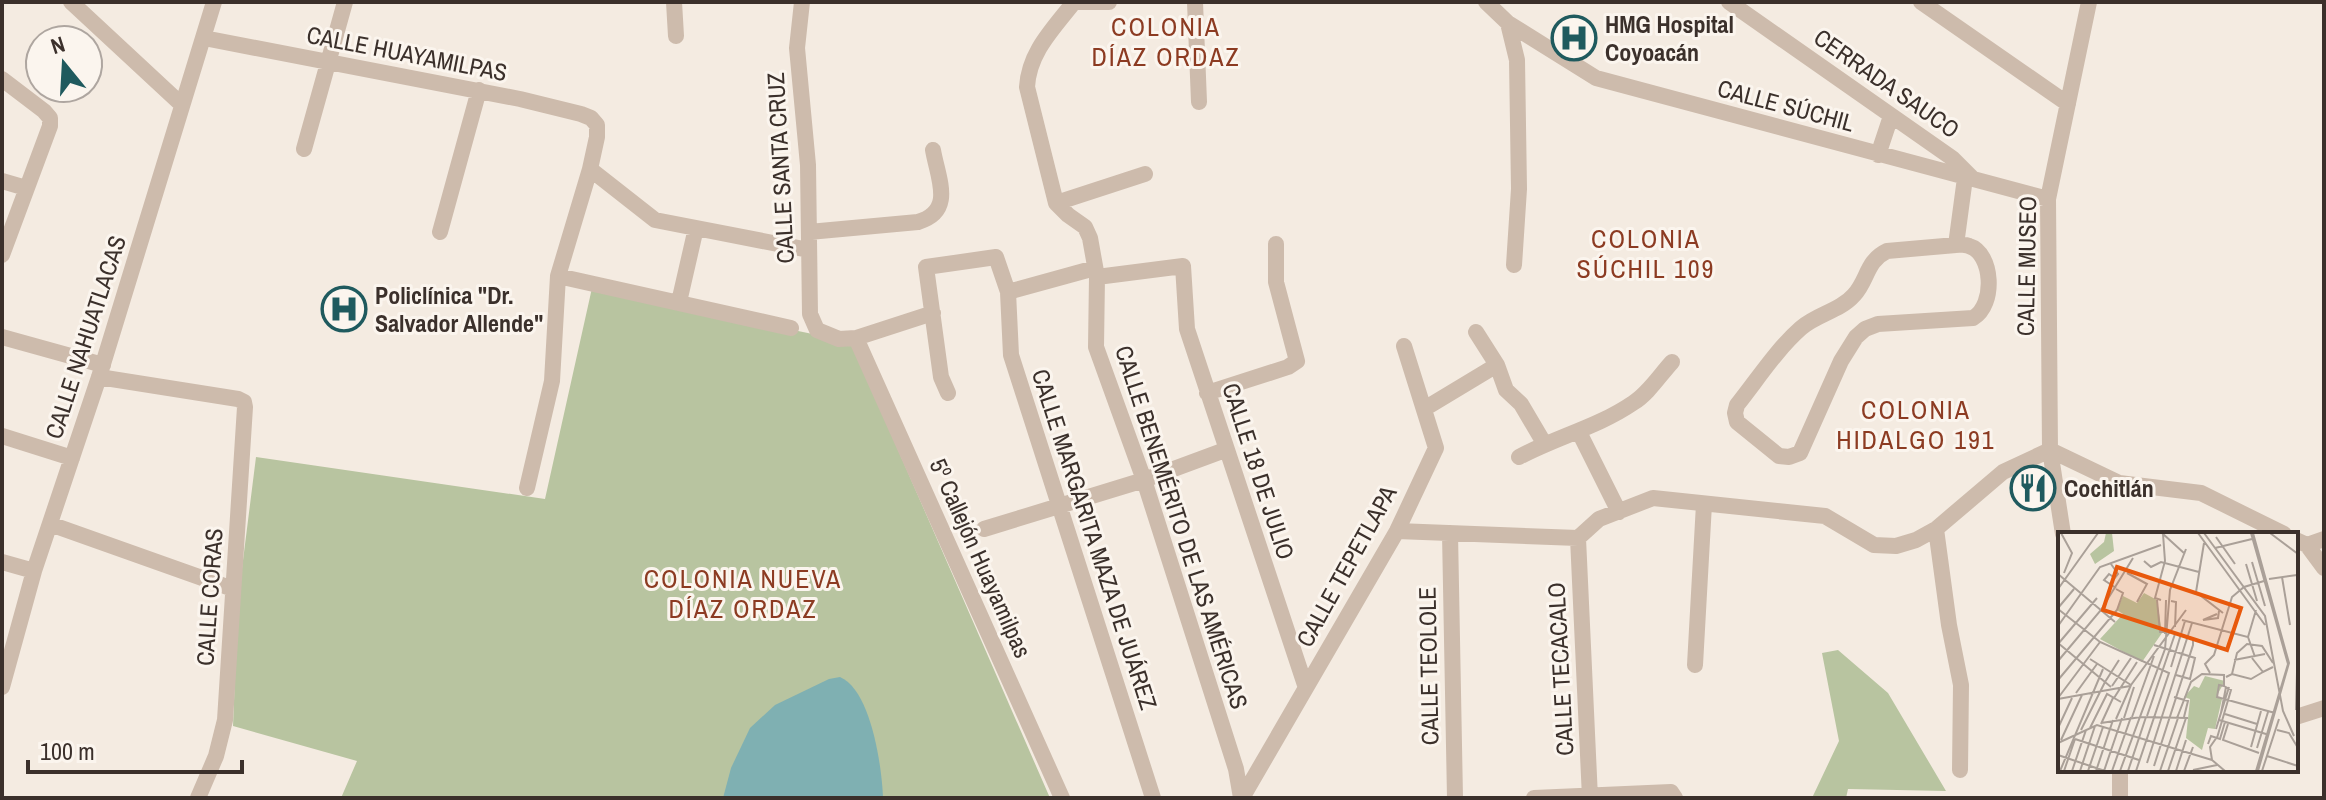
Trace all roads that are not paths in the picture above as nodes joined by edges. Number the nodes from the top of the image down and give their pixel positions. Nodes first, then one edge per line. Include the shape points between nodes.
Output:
1 (345, 2) edge
2 (674, 2) edge
3 (802, 2) edge
4 (1076, 2) edge
5 (1109, 2) edge
6 (1195, 2) edge
7 (1486, 2) edge
8 (1729, 2) edge
9 (1921, 2) edge
10 (2089, 2) edge
11 (214, 3) edge
12 (81, 5) edge
13 (1508, 23) junction
14 (676, 36) dead end
15 (204, 38) junction
16 (330, 62) junction
17 (2, 79) edge
18 (479, 90) junction
19 (1199, 102) dead end
20 (2068, 104) junction
21 (182, 105) junction
22 (1891, 116) junction
23 (304, 149) dead end
24 (933, 150) dead end
25 (1878, 155) junction
26 (590, 169) junction
27 (1145, 174) dead end
28 (1970, 179) junction
29 (2, 181) edge
30 (26, 188) junction
31 (2048, 199) junction
32 (1056, 203) junction
33 (696, 228) junction
34 (440, 232) dead end
35 (809, 232) junction
36 (1276, 244) dead end
37 (1956, 245) junction
38 (809, 250) junction
39 (2, 255) edge
40 (1514, 265) dead end
41 (1096, 272) junction
42 (558, 276) junction
43 (1008, 292) junction
44 (679, 302) junction
45 (933, 313) junction
46 (791, 328) dead end
47 (1476, 332) dead end
48 (2, 337) edge
49 (856, 338) junction
50 (1404, 346) dead end
51 (1672, 362) dead end
52 (1497, 365) junction
53 (101, 371) junction
54 (948, 393) dead end
55 (1207, 393) junction
56 (1424, 409) junction
57 (1579, 432) junction
58 (2, 436) edge
59 (1544, 443) junction
60 (1225, 450) junction
61 (2050, 450) junction
62 (1519, 457) dead end
63 (72, 458) junction
64 (1144, 480) junction
65 (527, 488) dead end
66 (1704, 504) junction
67 (1060, 507) junction
68 (1619, 512) junction
69 (50, 524) junction
70 (984, 529) dead end
71 (1936, 529) junction
72 (1397, 531) junction
73 (2063, 532) edge
74 (2280, 532) edge
75 (1450, 533) junction
76 (1578, 538) junction
77 (2324, 539) edge
78 (2302, 542) edge
79 (2, 562) edge
80 (2324, 568) edge
81 (34, 571) junction
82 (233, 589) junction
83 (1695, 665) dead end
84 (2, 687) edge
85 (1306, 688) junction
86 (2324, 708) edge
87 (2298, 716) edge
88 (1960, 770) dead end
89 (2120, 772) edge
90 (1673, 795) edge
91 (1590, 797) edge
92 (198, 798) edge
93 (1062, 798) edge
94 (1153, 798) edge
95 (1241, 798) edge
96 (1455, 798) edge
97 (1534, 798) edge
98 (2120, 798) edge

1 - 16 street
2 - 14 street
3 - 35 street, CALLE SANTA CRUZ via 797,48
4 - 5 street
4 - 32 street via 1036,51 1028,73
6 - 19 street
7 - 13 street, CALLE SÚCHIL
8 - 22 street, CERRADA SAUCO
9 - 20 street
10 - 20 street, CALLE MUSEO
11 - 15 street, CALLE NAHUATLACAS
12 - 21 street
13 - 25 street, CALLE SÚCHIL via 1596,78
13 - 40 street via 1517,60
15 - 16 street, CALLE HUAYAMILPAS
15 - 21 street, CALLE NAHUATLACAS
16 - 18 street, CALLE HUAYAMILPAS
16 - 23 street
17 - 30 street via 50,118
18 - 26 street, CALLE HUAYAMILPAS via 591,118 597,137
18 - 34 street
20 - 31 street, CALLE MUSEO
21 - 53 street, CALLE NAHUATLACAS
22 - 25 street
22 - 28 street, CERRADA SAUCO via 1952,158
24 - 35 street via 942,201 929,219
25 - 28 street, CALLE SÚCHIL
26 - 33 street via 655,220
26 - 42 street
27 - 32 street
28 - 31 street, CALLE SÚCHIL
28 - 37 street
29 - 30 street
30 - 39 street
31 - 61 street, CALLE MUSEO
32 - 41 street, CALLE BENEMÉRITO DE LAS AMÉRICAS via 1085,227
33 - 38 street
33 - 44 street
35 - 38 street, CALLE SANTA CRUZ
36 - 55 street via 1276,282 1297,361
37 - 37 street via 1877,256 1845,305 1799,330 1737,405 1737,422 1779,456 1800,453 1841,361 1865,329 1983,313 1989,299 1986,265 1979,252
38 - 49 street, CALLE SANTA CRUZ via 810,314 817,330 839,339
41 - 43 street
41 - 55 street, CALLE 18 DE JULIO via 1183,266 1187,329
41 - 64 street, CALLE BENEMÉRITO DE LAS AMÉRICAS via 1096,347
42 - 44 street
42 - 65 street via 552,381
43 - 45 street via 996,257 926,267
43 - 67 street, CALLE MARGARITA MAZA DE JUÁREZ via 1011,355
44 - 46 street
45 - 49 street
45 - 54 street
47 - 52 street
48 - 53 street
49 - 93 street, 5º Callejón Huayamilpas
50 - 56 street, CALLE TEPETLAPA
51 - 57 street via 1636,402
52 - 56 street
52 - 59 street via 1506,390 1521,404
53 - 63 street, CALLE NAHUATLACAS
53 - 82 street, CALLE CORAS via 244,402
55 - 60 street, CALLE 18 DE JULIO
56 - 72 street, CALLE TEPETLAPA via 1436,448
57 - 59 street
57 - 68 street
58 - 63 street
59 - 62 street
60 - 64 street
60 - 85 street, CALLE 18 DE JULIO
61 - 71 street via 2003,472
61 - 73 street, CALLE MUSEO
61 - 74 street via 2119,483 2201,493
63 - 69 street, CALLE NAHUATLACAS
64 - 67 street
64 - 95 street, CALLE BENEMÉRITO DE LAS AMÉRICAS
66 - 68 street via 1653,498
66 - 71 street via 1825,516 1879,546 1906,543
66 - 83 street
67 - 70 street
67 - 94 street, CALLE MARGARITA MAZA DE JUÁREZ
68 - 76 street via 1592,524
69 - 81 street, CALLE NAHUATLACAS
69 - 82 street
71 - 88 street via 1961,685
72 - 75 street
72 - 85 street, CALLE TEPETLAPA
75 - 76 street
75 - 96 street, CALLE TEOLOLE
76 - 91 street, CALLE TECACALO
77 - 78 street
78 - 80 street
79 - 81 street
81 - 84 street, CALLE NAHUATLACAS
82 - 92 street, CALLE CORAS via 225,720
85 - 95 street, CALLE TEPETLAPA
86 - 87 street
89 - 98 street
90 - 91 street
91 - 97 street

